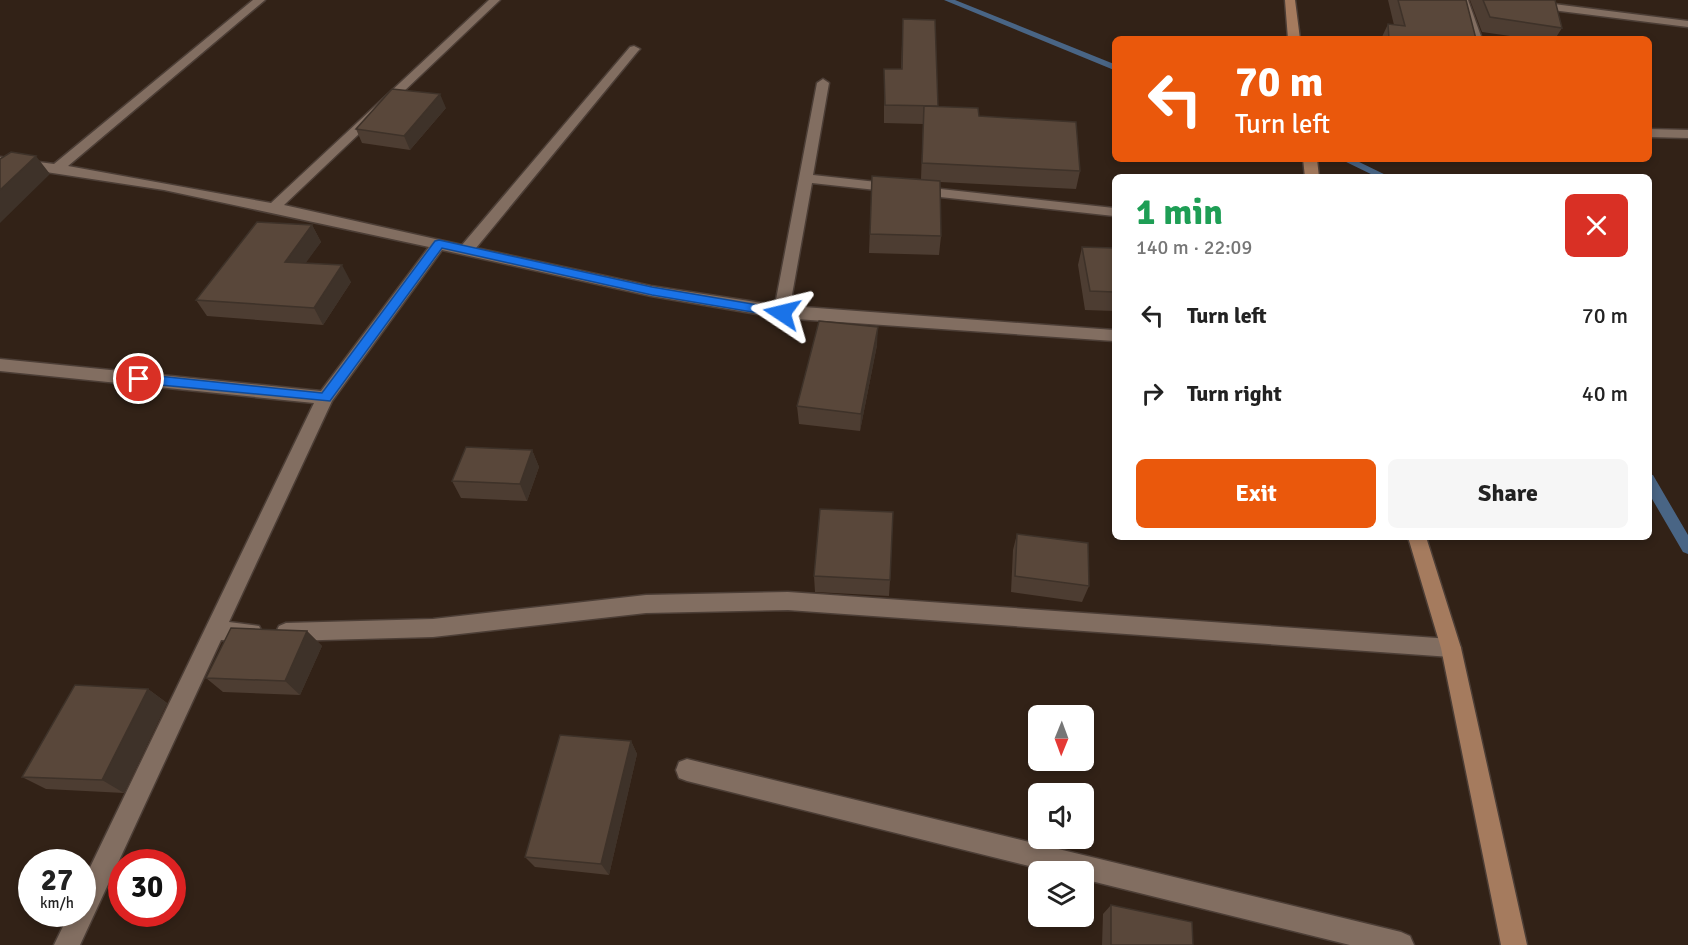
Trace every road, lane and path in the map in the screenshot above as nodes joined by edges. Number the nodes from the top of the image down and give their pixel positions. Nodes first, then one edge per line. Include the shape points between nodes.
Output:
1 (260, 0) edge
2 (495, 0) edge
3 (1290, 0) edge
4 (1463, 0) edge
5 (1497, 0) edge
6 (1688, 24) edge
7 (1294, 36) edge
8 (1475, 36) edge
9 (634, 49) dead end
10 (823, 83) dead end
11 (1652, 132) edge
12 (1688, 134) edge
13 (4, 168) edge
14 (56, 169) junction
15 (805, 178) junction
16 (275, 206) junction
17 (1112, 212) edge
18 (439, 244) junction
19 (466, 250) junction
20 (782, 313) junction
21 (1112, 336) edge
22 (0, 365) edge
23 (325, 398) junction
24 (1419, 540) edge
25 (215, 631) junction
26 (1451, 648) junction
27 (687, 770) dead end
28 (96, 883) edge
29 (75, 927) edge
30 (67, 945) edge
31 (1401, 945) edge
32 (1514, 945) edge

1 - 14 street
2 - 16 street
3 - 7 street
4 - 8 street
5 - 6 street
9 - 19 street
10 - 15 street
11 - 12 street
13 - 14 street via 22,164
14 - 16 street
15 - 17 street
15 - 20 street
16 - 18 street
18 - 19 street
18 - 23 street
19 - 20 street via 652,291
20 - 21 street
22 - 23 street
23 - 25 street
24 - 26 street
25 - 26 street via 333,633 422,629 646,604 788,601
25 - 28 street
26 - 32 street
27 - 31 street
29 - 30 street

